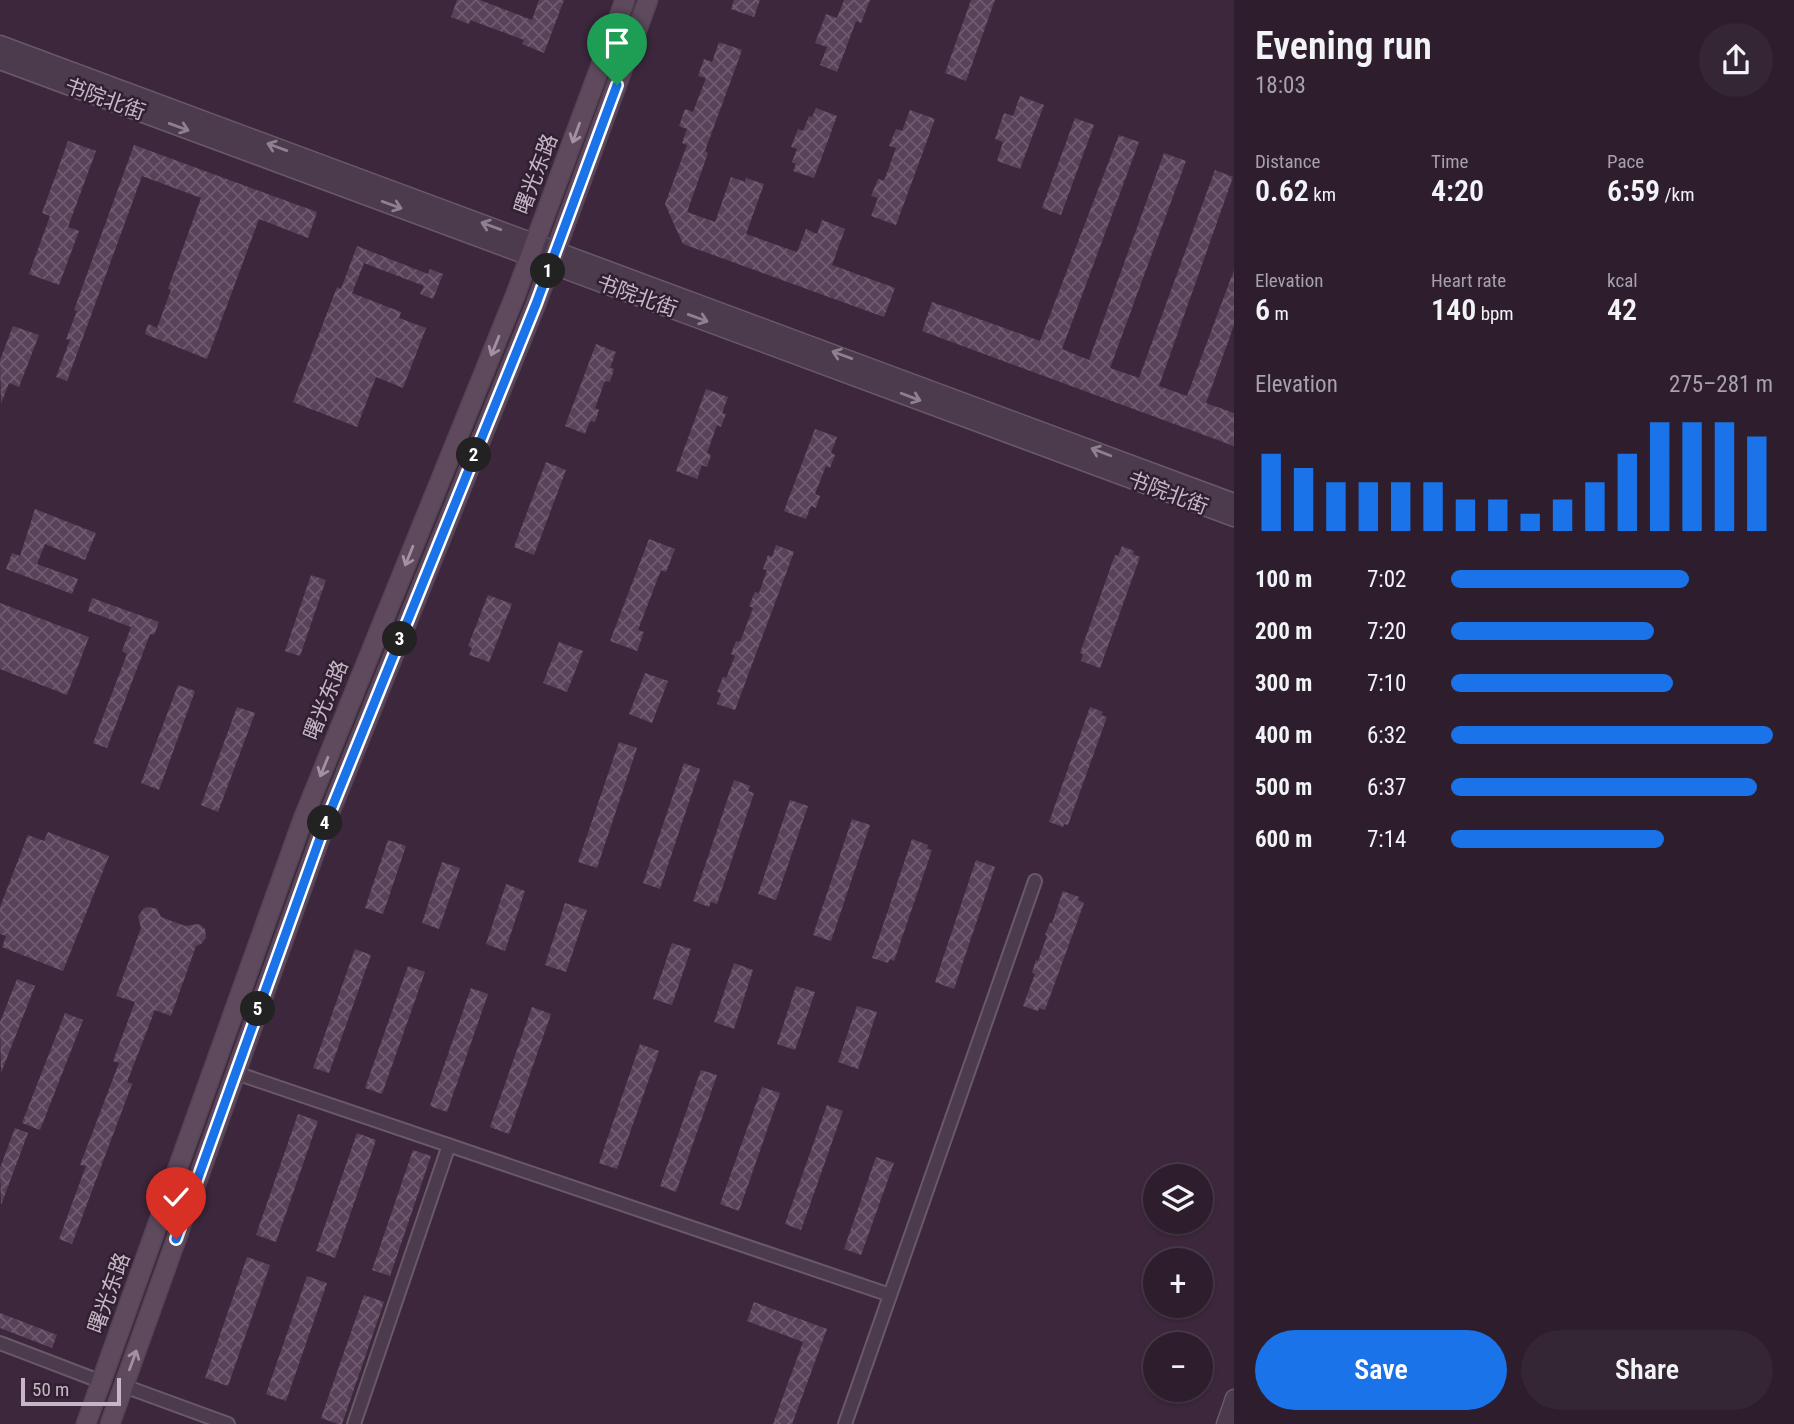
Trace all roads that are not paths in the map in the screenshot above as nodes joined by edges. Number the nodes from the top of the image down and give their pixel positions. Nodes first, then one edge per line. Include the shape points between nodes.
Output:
1 (625, 0) edge
2 (648, 0) edge
3 (0, 44) edge
4 (0, 61) edge
5 (533, 249) junction
6 (553, 257) junction
7 (1234, 502) edge
8 (1234, 518) edge
9 (1035, 881) dead end
10 (236, 1073) junction
11 (449, 1145) junction
12 (890, 1295) junction
13 (0, 1343) edge
14 (102, 1381) junction
15 (124, 1385) junction
16 (1234, 1398) edge
17 (86, 1424) edge
18 (110, 1424) edge
19 (228, 1424) edge
20 (354, 1424) edge
21 (845, 1424) edge
22 (1225, 1424) edge

1 -> 5 main road, 曙光东路
2 - 6 main road
5 -> 3 street, 书院北街
4 -> 5 street, 书院北街
5 - 6 street, 书院北街
5 -> 14 main road, 曙光东路 via 303,819
7 -> 6 street, 书院北街
6 -> 8 street, 书院北街
6 - 10 main road via 324,827
9 - 12 street
10 - 11 street
15 -> 10 main road
11 - 12 street
11 - 20 street
12 - 21 street
13 - 14 street
14 - 17 main road, 曙光东路
15 - 18 main road
15 - 19 street
16 - 22 street

